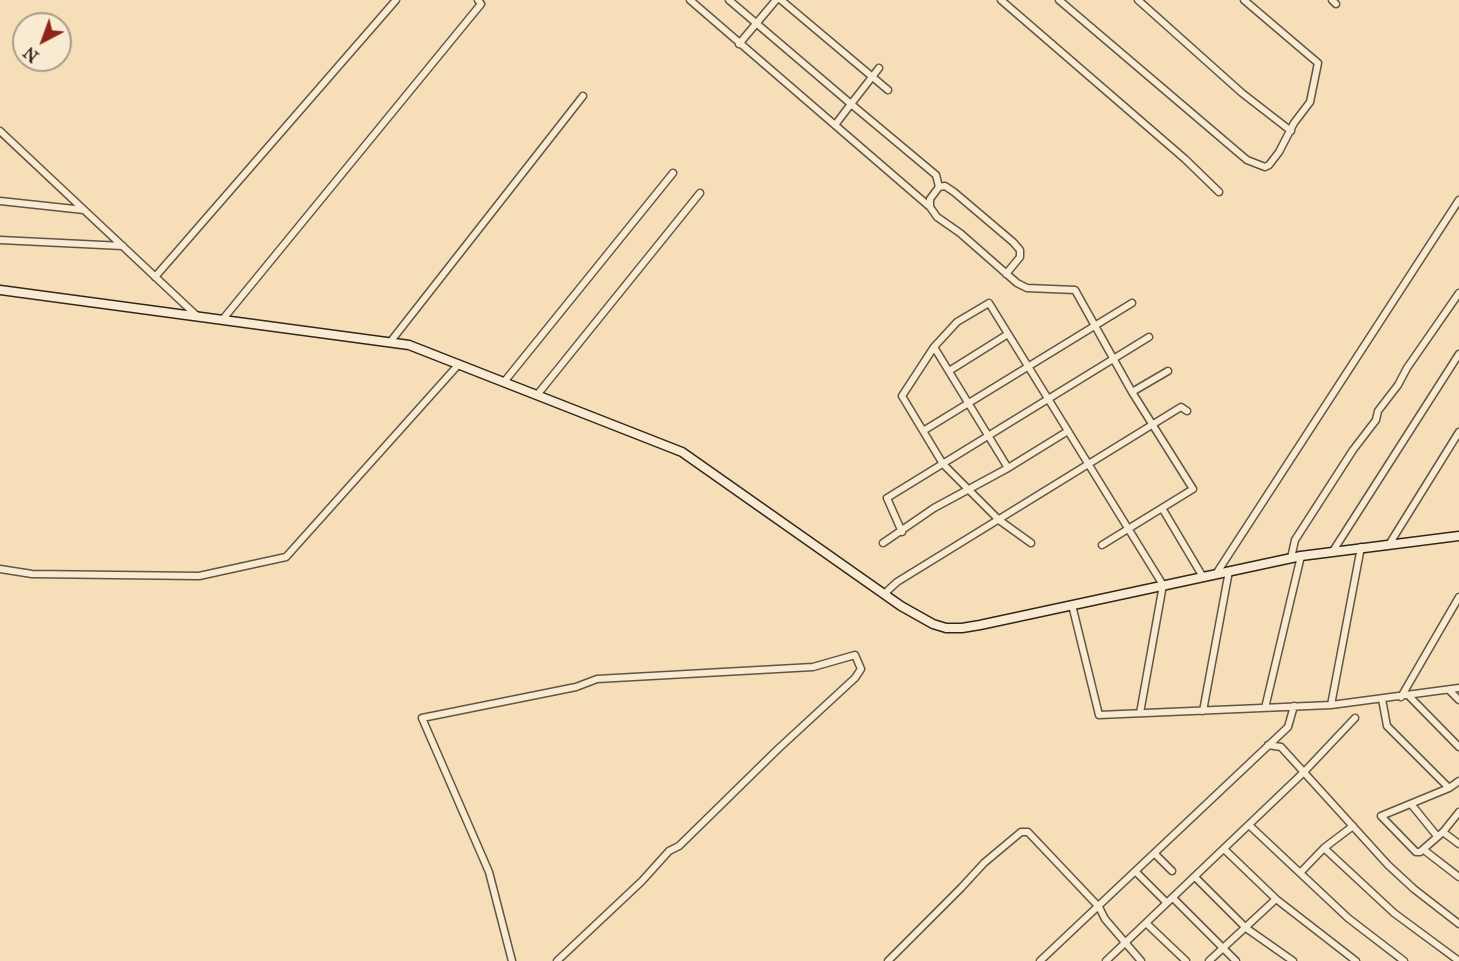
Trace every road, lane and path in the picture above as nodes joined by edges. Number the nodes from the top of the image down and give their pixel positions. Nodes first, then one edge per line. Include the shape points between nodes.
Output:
1 (396, 0) edge
2 (478, 0) edge
3 (690, 0) edge
4 (729, 0) edge
5 (776, 0) edge
6 (781, 0) edge
7 (1001, 0) edge
8 (1059, 0) edge
9 (1138, 0) edge
10 (1244, 0) edge
11 (756, 23) junction
12 (739, 44) junction
13 (879, 68) dead end
14 (872, 76) junction
15 (888, 90) dead end
16 (583, 96) dead end
17 (851, 104) junction
18 (835, 125) junction
19 (1291, 131) junction
20 (1, 134) edge
21 (673, 173) dead end
22 (939, 187) junction
23 (1219, 192) dead end
24 (700, 193) dead end
25 (1459, 200) edge
26 (0, 201) edge
27 (930, 207) junction
28 (84, 210) junction
29 (0, 240) edge
30 (123, 246) junction
31 (1006, 274) junction
32 (155, 277) junction
33 (0, 290) edge
34 (1459, 293) edge
35 (1132, 303) dead end
36 (197, 316) junction
37 (223, 319) junction
38 (1094, 326) junction
39 (1008, 334) junction
40 (1149, 337) dead end
41 (390, 341) junction
42 (934, 347) junction
43 (1459, 354) edge
44 (1114, 359) junction
45 (459, 364) junction
46 (1028, 367) junction
47 (949, 371) junction
48 (1168, 371) dead end
49 (504, 382) junction
50 (1132, 392) junction
51 (537, 395) junction
52 (1048, 399) junction
53 (969, 404) junction
54 (1187, 411) dead end
55 (1153, 424) junction
56 (923, 431) junction
57 (1068, 431) junction
58 (1459, 432) edge
59 (988, 436) junction
60 (943, 464) junction
61 (1088, 464) junction
62 (1008, 468) junction
63 (968, 490) junction
64 (1162, 508) junction
65 (999, 520) junction
66 (1128, 529) junction
67 (902, 532) junction
68 (1459, 536) edge
69 (882, 543) dead end
70 (1031, 543) dead end
71 (1390, 543) junction
72 (1102, 545) dead end
73 (1361, 547) junction
74 (1333, 551) junction
75 (1301, 556) junction
76 (1292, 558) junction
77 (0, 569) edge
78 (1229, 571) junction
79 (1216, 574) junction
80 (1203, 577) junction
81 (1163, 585) junction
82 (884, 594) junction
83 (1459, 597) edge
84 (1072, 605) junction
85 (1459, 688) edge
86 (1449, 690) junction
87 (1410, 696) junction
88 (1401, 697) junction
89 (1383, 699) junction
90 (1459, 700) edge
91 (1331, 705) junction
92 (1294, 706) junction
93 (1265, 708) junction
94 (1203, 711) junction
95 (1140, 713) junction
96 (1355, 718) dead end
97 (1268, 746) junction
98 (1459, 747) edge
99 (1304, 772) junction
100 (1459, 782) edge
101 (1449, 788) junction
102 (1411, 804) junction
103 (1459, 812) edge
104 (1249, 825) junction
105 (1353, 826) junction
106 (1440, 834) junction
107 (1459, 844) edge
108 (1324, 848) junction
109 (1224, 849) junction
110 (1424, 850) junction
111 (1155, 854) junction
112 (1172, 871) dead end
113 (1136, 872) junction
114 (1300, 873) junction
115 (1195, 877) junction
116 (1459, 877) edge
117 (1173, 898) junction
118 (1276, 899) junction
119 (1167, 903) junction
120 (1099, 907) junction
121 (1146, 923) junction
122 (1459, 924) edge
123 (1246, 928) junction
124 (1125, 943) junction
125 (1223, 948) junction
126 (512, 961) edge
127 (557, 961) edge
128 (888, 961) edge
129 (1040, 961) edge
130 (1107, 961) edge
131 (1141, 961) edge
132 (1186, 961) edge
133 (1209, 961) edge
134 (1236, 961) edge
135 (1293, 961) edge
136 (1356, 961) edge
137 (1404, 961) edge
138 (1458, 961) edge

1 - 32 street
2 - 37 street via 481,4
3 - 12 street
4 - 11 street
5 - 11 street
6 - 14 street
7 - 23 street
8 - 19 street via 1247,160 1269,165
9 - 19 street via 1242,93
10 - 19 street via 1318,63 1310,102
11 - 12 street
11 - 17 street
12 - 18 street
13 - 14 street
14 - 15 street
14 - 17 street
16 - 41 street
17 - 18 street
17 - 22 street via 936,175
18 - 27 street
20 - 28 street
21 - 49 street
22 - 27 street via 930,199
22 - 31 street via 954,192 1020,250 1020,257
24 - 51 street
25 - 79 street
26 - 28 street
27 - 31 street
28 - 30 street
29 - 30 street
30 - 32 street
31 - 38 street via 1027,288 1075,290
32 - 36 street
33 - 36 main road
34 - 76 street via 1295,540
35 - 38 street
36 - 37 main road
37 - 41 main road
38 - 44 street
38 - 46 street
39 - 42 street via 989,303 957,322
39 - 46 street
39 - 47 street
40 - 44 street
41 - 45 main road
42 - 47 street
42 - 56 street via 902,396
43 - 74 street
44 - 50 street
44 - 52 street
45 - 49 main road
45 - 77 street via 286,557 199,576 33,574
46 - 52 street
46 - 53 street
47 - 53 street
48 - 50 street
49 - 51 main road
50 - 55 street
51 - 82 main road via 682,452
52 - 57 street
52 - 59 street
53 - 56 street
53 - 59 street
54 - 55 street via 1181,407
55 - 61 street
55 - 64 street via 1193,489
56 - 60 street
57 - 61 street
57 - 62 street
58 - 71 street
59 - 60 street
59 - 62 street
60 - 63 street
60 - 67 street via 887,498
61 - 65 street
61 - 66 street
62 - 63 street
63 - 65 street
63 - 67 street via 934,508
64 - 66 street
64 - 80 street
65 - 70 street
65 - 82 street via 897,582
66 - 72 street
66 - 81 street
67 - 69 street
68 - 71 main road
71 - 73 main road
73 - 74 main road
73 - 91 street
74 - 75 main road
75 - 76 main road
75 - 93 street
76 - 78 main road
78 - 79 main road
78 - 94 street
79 - 80 main road
80 - 81 main road
81 - 84 main road
81 - 95 street
82 - 84 main road via 946,628
83 - 88 street
84 - 95 street via 1099,715
85 - 86 street
86 - 87 street
86 - 90 street
87 - 88 street
87 - 98 street
88 - 89 street
89 - 91 street
89 - 101 street via 1387,726
91 - 92 street
92 - 93 street
92 - 97 street via 1288,727
93 - 94 street
94 - 95 street
96 - 99 street
97 - 99 street via 1281,747
97 - 111 street
99 - 104 street
99 - 105 street
100 - 101 street
101 - 102 street
102 - 106 street
102 - 110 street via 1381,816 1416,852
103 - 106 street
104 - 109 street
104 - 114 street
105 - 108 street
105 - 122 street via 1388,865
106 - 107 street
106 - 110 street
108 - 114 street
108 - 138 street via 1394,913
109 - 115 street
109 - 118 street
110 - 116 street
111 - 112 street
111 - 113 street
113 - 119 street
113 - 120 street
114 - 137 street via 1348,918
115 - 117 street
115 - 123 street
117 - 119 street
117 - 125 street
118 - 123 street
118 - 136 street
119 - 121 street
120 - 124 street
120 - 128 street via 1028,832 1021,832 984,863
120 - 129 street
121 - 124 street
121 - 132 street
123 - 125 street
123 - 135 street
124 - 130 street
124 - 131 street
125 - 133 street
125 - 134 street
126 - 127 street via 489,872 422,718 576,687 597,679 813,667 855,655 861,669 855,678

